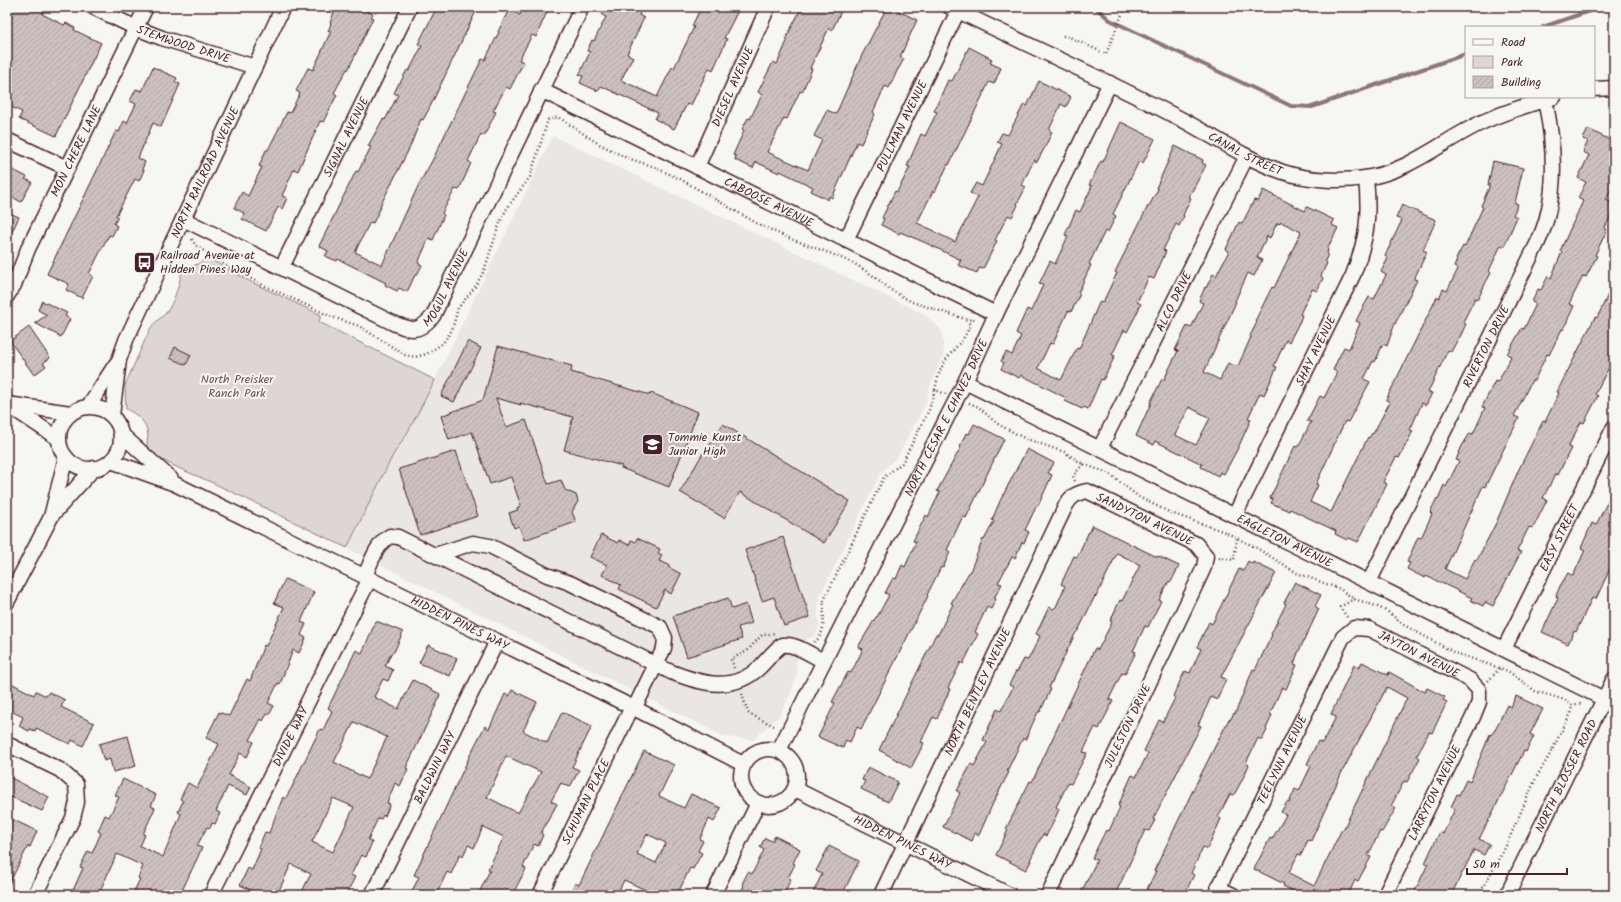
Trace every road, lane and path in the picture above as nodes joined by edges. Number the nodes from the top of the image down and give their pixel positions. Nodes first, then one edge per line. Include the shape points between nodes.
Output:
1 (93, 7) edge
2 (146, 7) edge
3 (283, 7) edge
4 (410, 7) edge
5 (582, 7) edge
6 (768, 7) edge
7 (1125, 7) edge
8 (954, 9) edge
9 (136, 28) junction
10 (1063, 36) dead end
11 (255, 67) junction
12 (1110, 83) junction
13 (1614, 88) edge
14 (1595, 89) edge
15 (541, 90) junction
16 (1549, 98) edge
17 (7, 140) edge
18 (1247, 156) junction
19 (697, 167) junction
20 (67, 168) junction
21 (1366, 178) junction
22 (183, 219) junction
23 (846, 240) junction
24 (282, 267) junction
25 (7, 296) edge
26 (996, 314) junction
27 (968, 320) junction
28 (119, 360) junction
29 (965, 382) junction
30 (935, 390) junction
31 (956, 398) junction
32 (7, 404) edge
33 (88, 407) junction
34 (71, 413) junction
35 (112, 416) junction
36 (1614, 427) edge
37 (121, 434) junction
38 (60, 439) junction
39 (1100, 448) junction
40 (66, 458) junction
41 (111, 460) junction
42 (1083, 464) junction
43 (94, 468) junction
44 (176, 484) junction
45 (1080, 493) junction
46 (1236, 516) junction
47 (51, 517) junction
48 (1237, 538) junction
49 (435, 555) junction
50 (1206, 556) junction
51 (368, 577) junction
52 (1369, 582) junction
53 (1354, 599) junction
54 (7, 602) edge
55 (1354, 628) junction
56 (777, 632) dead end
57 (497, 641) junction
58 (810, 643) dead end
59 (1504, 649) junction
60 (824, 661) junction
61 (655, 664) junction
62 (1500, 668) junction
63 (1614, 679) edge
64 (738, 680) junction
65 (1479, 690) junction
66 (1604, 699) junction
67 (1572, 705) junction
68 (633, 708) junction
69 (778, 728) dead end
70 (7, 744) edge
71 (780, 750) junction
72 (743, 764) junction
73 (795, 789) junction
74 (758, 803) junction
75 (906, 844) junction
76 (1216, 891) edge
77 (35, 895) edge
78 (212, 895) edge
79 (372, 895) edge
80 (540, 895) edge
81 (713, 895) edge
82 (881, 895) edge
83 (1010, 895) edge
84 (1048, 895) edge
85 (1232, 895) edge
86 (1385, 895) edge
87 (1479, 895) edge
88 (1507, 895) edge

1 - 9 street, STEMWOOD DRIVE
2 - 9 street, MON CHERE LANE
3 - 11 street, NORTH RAILROAD AVENUE
4 - 24 street, SIGNAL AVENUE
5 - 15 street, MOGUL AVENUE
6 - 19 street, DIESEL AVENUE
7 - 10 path via 1106,54
8 - 12 street, CANAL STREET
8 - 23 street, PULLMAN AVENUE
9 - 11 street, STEMWOOD DRIVE
9 - 20 street, MON CHERE LANE
11 - 22 street, NORTH RAILROAD AVENUE
12 - 18 street, CANAL STREET
12 - 26 street, NORTH CESAR E CHAVEZ DRIVE
13 - 14 street
15 - 19 street, CABOOSE AVENUE
15 - 24 street, MOGUL AVENUE via 433,316 424,326 410,330 392,323
16 - 21 street, CANAL STREET via 1484,121 1405,166
16 - 52 street, RIVERTON DRIVE via 1554,167 1548,214 1538,242
17 - 20 street
18 - 21 street, CANAL STREET via 1285,172 1312,178
18 - 39 street, ALCO DRIVE
19 - 23 street, CABOOSE AVENUE
20 - 25 street, MON CHERE LANE
21 - 46 street, SHAY AVENUE via 1368,225 1363,249 1353,275
22 - 24 street, MOGUL AVENUE
22 - 27 path via 195,245 228,266 297,302 359,326 405,355 415,357 427,354 443,343 452,330 458,308 484,271 504,214 530,177 548,120 558,117 599,144 680,179 758,224 855,264 912,302
22 - 28 street, NORTH RAILROAD AVENUE
23 - 26 street, CABOOSE AVENUE
26 - 27 path
26 - 29 street, NORTH CESAR E CHAVEZ DRIVE
27 - 30 path via 968,333 944,362
28 - 33 street, NORTH RAILROAD AVENUE
28 - 35 street, NORTH RAILROAD AVENUE
29 - 31 street, NORTH CESAR E CHAVEZ DRIVE
29 - 39 street, EAGLETON AVENUE
30 - 31 path
30 - 58 path via 929,410 902,463 884,477 824,600 823,627 817,640
31 - 42 path via 979,407 996,423 1024,438 1064,452
31 - 60 street, NORTH CESAR E CHAVEZ DRIVE
32 - 34 street
32 - 38 street
33 - 34 street
33 - 35 street via 105,411
34 - 38 street via 60,429
35 - 37 street
36 - 59 street, EASY STREET
37 - 41 street via 117,453
37 - 44 street, HIDDEN PINES WAY
38 - 40 street via 60,446
39 - 46 street, EAGLETON AVENUE
40 - 43 street via 84,468
40 - 47 street
41 - 43 street via 103,466
41 - 44 street, HIDDEN PINES WAY
42 - 45 path via 1074,476
42 - 48 path via 1108,473 1139,498 1171,514
43 - 47 street
44 - 51 street, HIDDEN PINES WAY
45 - 50 street, SANDYTON AVENUE via 1087,491 1196,544
45 - 75 street, NORTH BENTLEY AVENUE via 1070,498 1066,505
46 - 52 street, EAGLETON AVENUE
47 - 54 street
48 - 50 path via 1234,560
48 - 53 path via 1297,573 1340,590
49 - 51 street, DIVIDE WAY via 398,537 390,536 379,546
49 - 61 street
49 - 61 street, SCHUMAN PLACE via 473,543 490,546 660,627 665,644
50 - 84 street, JULESTON DRIVE via 1199,578
51 - 57 street, HIDDEN PINES WAY
51 - 78 street, DIVIDE WAY
52 - 59 street, EAGLETON AVENUE
53 - 55 path via 1340,607
53 - 62 path via 1388,612 1404,625 1456,652
55 - 65 street, JAYTON AVENUE via 1369,629 1470,680
55 - 76 street, TEELYNN AVENUE via 1343,637
56 - 64 path via 762,635 747,651 731,659
57 - 68 street, HIDDEN PINES WAY
57 - 79 street, BALDWIN WAY
59 - 66 street, EAGLETON AVENUE
60 - 64 street via 787,644 782,645 760,667
60 - 71 street, NORTH CESAR E CHAVEZ DRIVE
61 - 64 street via 706,684
61 - 68 street, SCHUMAN PLACE
62 - 65 path
62 - 67 path via 1535,691 1565,700
63 - 66 street, NORTH BLOSSER ROAD
64 - 69 path via 748,713
65 - 86 street, LARRYTON AVENUE via 1479,702 1473,717
66 - 67 path
66 - 88 street, NORTH BLOSSER ROAD
67 - 87 path via 1571,714 1536,778 1505,848
68 - 72 street, HIDDEN PINES WAY
68 - 80 street, SCHUMAN PLACE
70 - 77 street via 60,770 76,784 77,802 73,818
71 - 72 street via 759,750
71 - 73 street via 795,766
72 - 74 street via 741,782 747,794
73 - 74 street via 779,803
73 - 75 street, HIDDEN PINES WAY
74 - 81 street
75 - 82 street, NORTH BENTLEY AVENUE
75 - 83 street, HIDDEN PINES WAY
76 - 85 street

